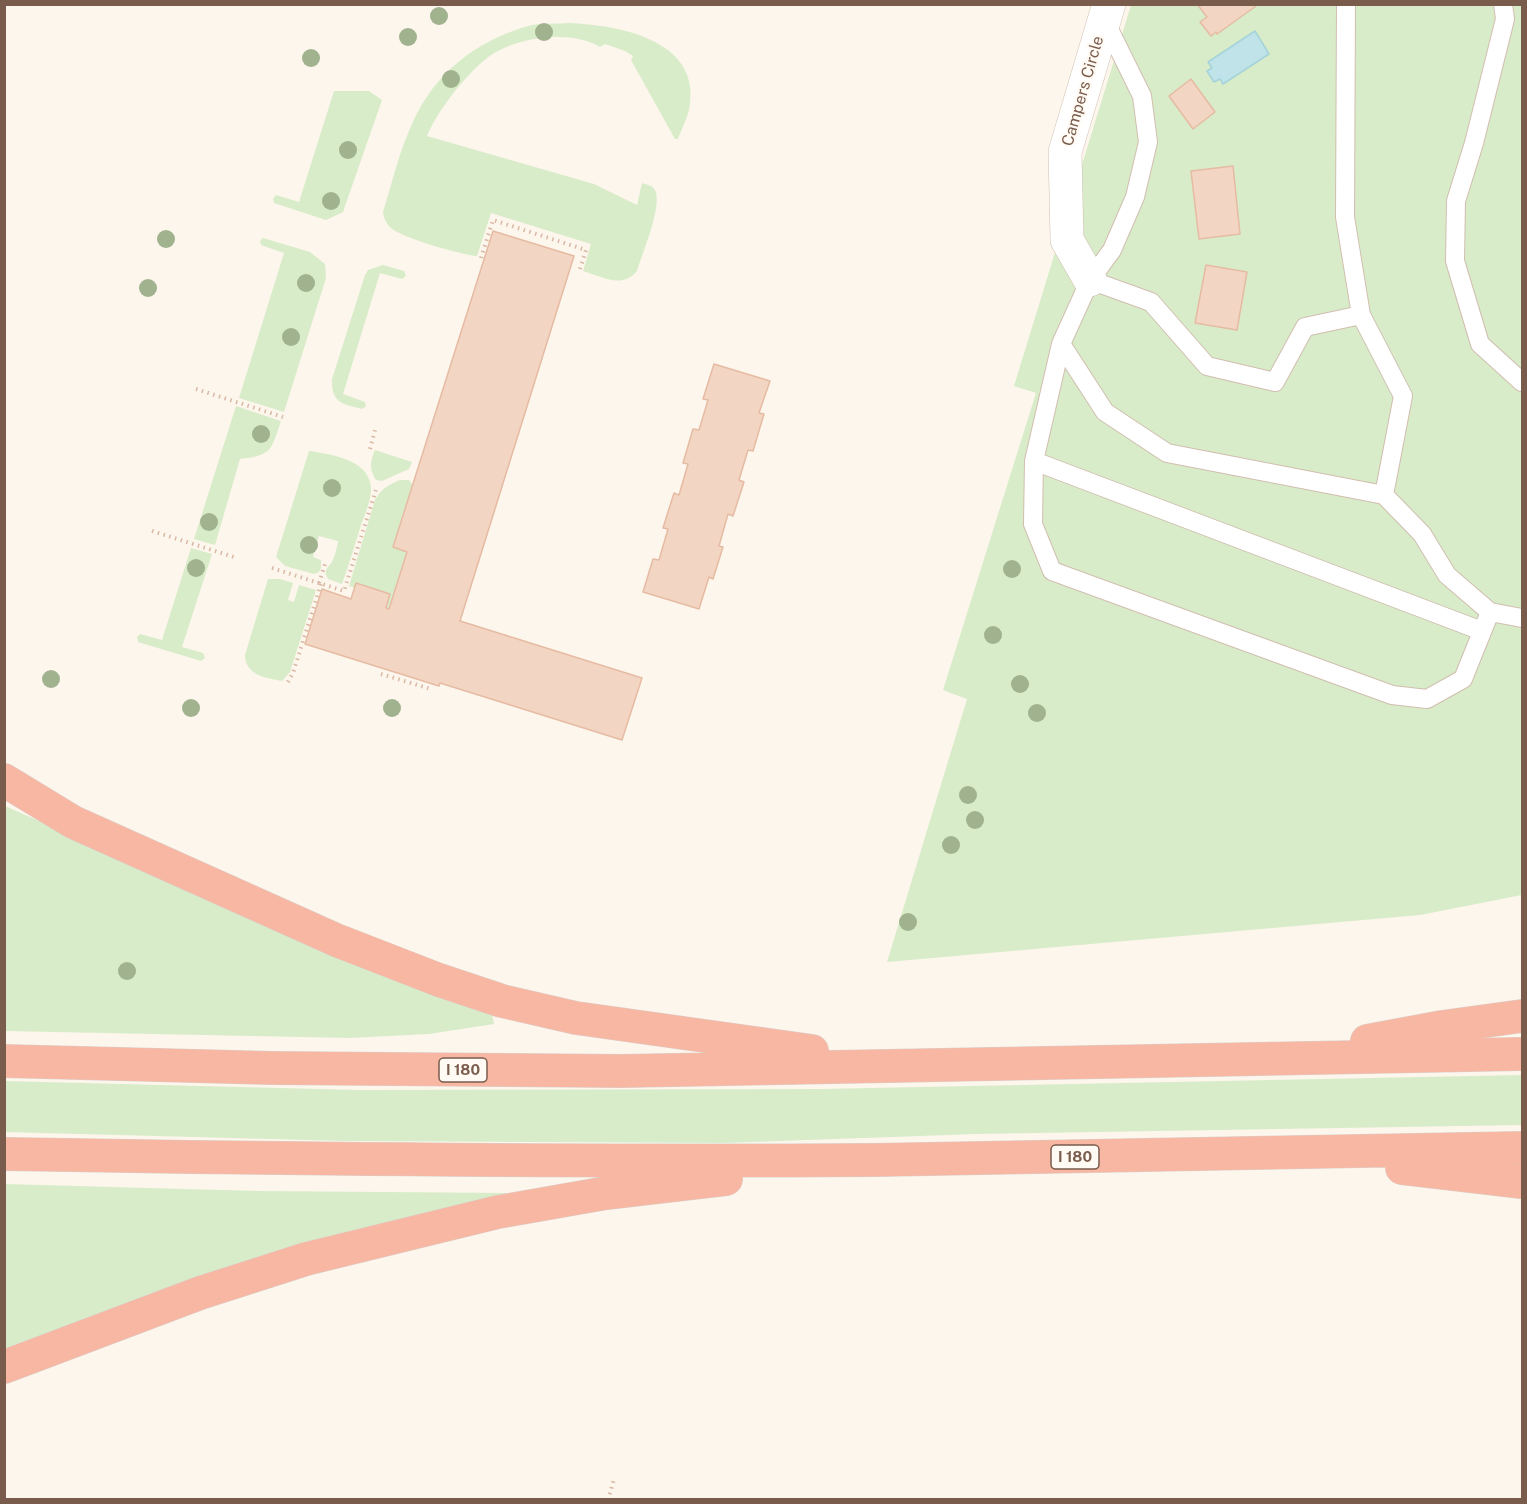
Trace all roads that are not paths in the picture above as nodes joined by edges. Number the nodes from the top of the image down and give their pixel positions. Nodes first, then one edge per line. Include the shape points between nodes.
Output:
1 (1346, 4) edge
2 (1503, 4) edge
3 (1107, 12) edge
4 (1090, 280) junction
5 (1361, 315) junction
6 (1061, 344) junction
7 (1522, 382) edge
8 (1034, 461) junction
9 (1384, 495) junction
10 (1490, 612) junction
11 (1522, 618) edge
12 (1482, 631) junction
13 (4, 780) edge
14 (1522, 1016) edge
15 (1522, 1054) edge
16 (1266, 1059) junction
17 (4, 1061) edge
18 (921, 1066) junction
19 (1522, 1148) edge
20 (4, 1154) edge
21 (1272, 1154) junction
22 (878, 1160) junction
23 (1522, 1182) edge
24 (4, 1367) edge

1 - 5 lane via 1345,216
2 - 7 lane via 1505,19 1456,201 1455,261 1480,344
3 - 4 street, Campers Circle via 1065,152 1066,240
3 - 4 lane via 1142,96 1148,142 1135,197 1112,250
4 - 5 lane via 1151,302 1207,366 1275,382 1305,327
4 - 6 lane
5 - 9 lane via 1404,396
6 - 8 lane
6 - 9 lane via 1104,412 1167,453
8 - 12 lane
8 - 12 lane via 1033,524 1052,571 1392,695 1427,699 1463,679
9 - 10 lane via 1422,534 1447,575
10 - 11 lane
10 - 12 lane
13 - 18 highway via 73,822 325,935 502,1001 576,1018
14 - 16 highway
15 - 16 highway, I 180
16 - 18 highway, I 180
17 - 18 highway, I 180 via 622,1071
19 - 21 highway, I 180
20 - 22 highway, I 180 via 293,1159
21 - 22 highway, I 180
21 - 23 highway
22 - 24 highway via 606,1193 407,1233 306,1259 200,1293

